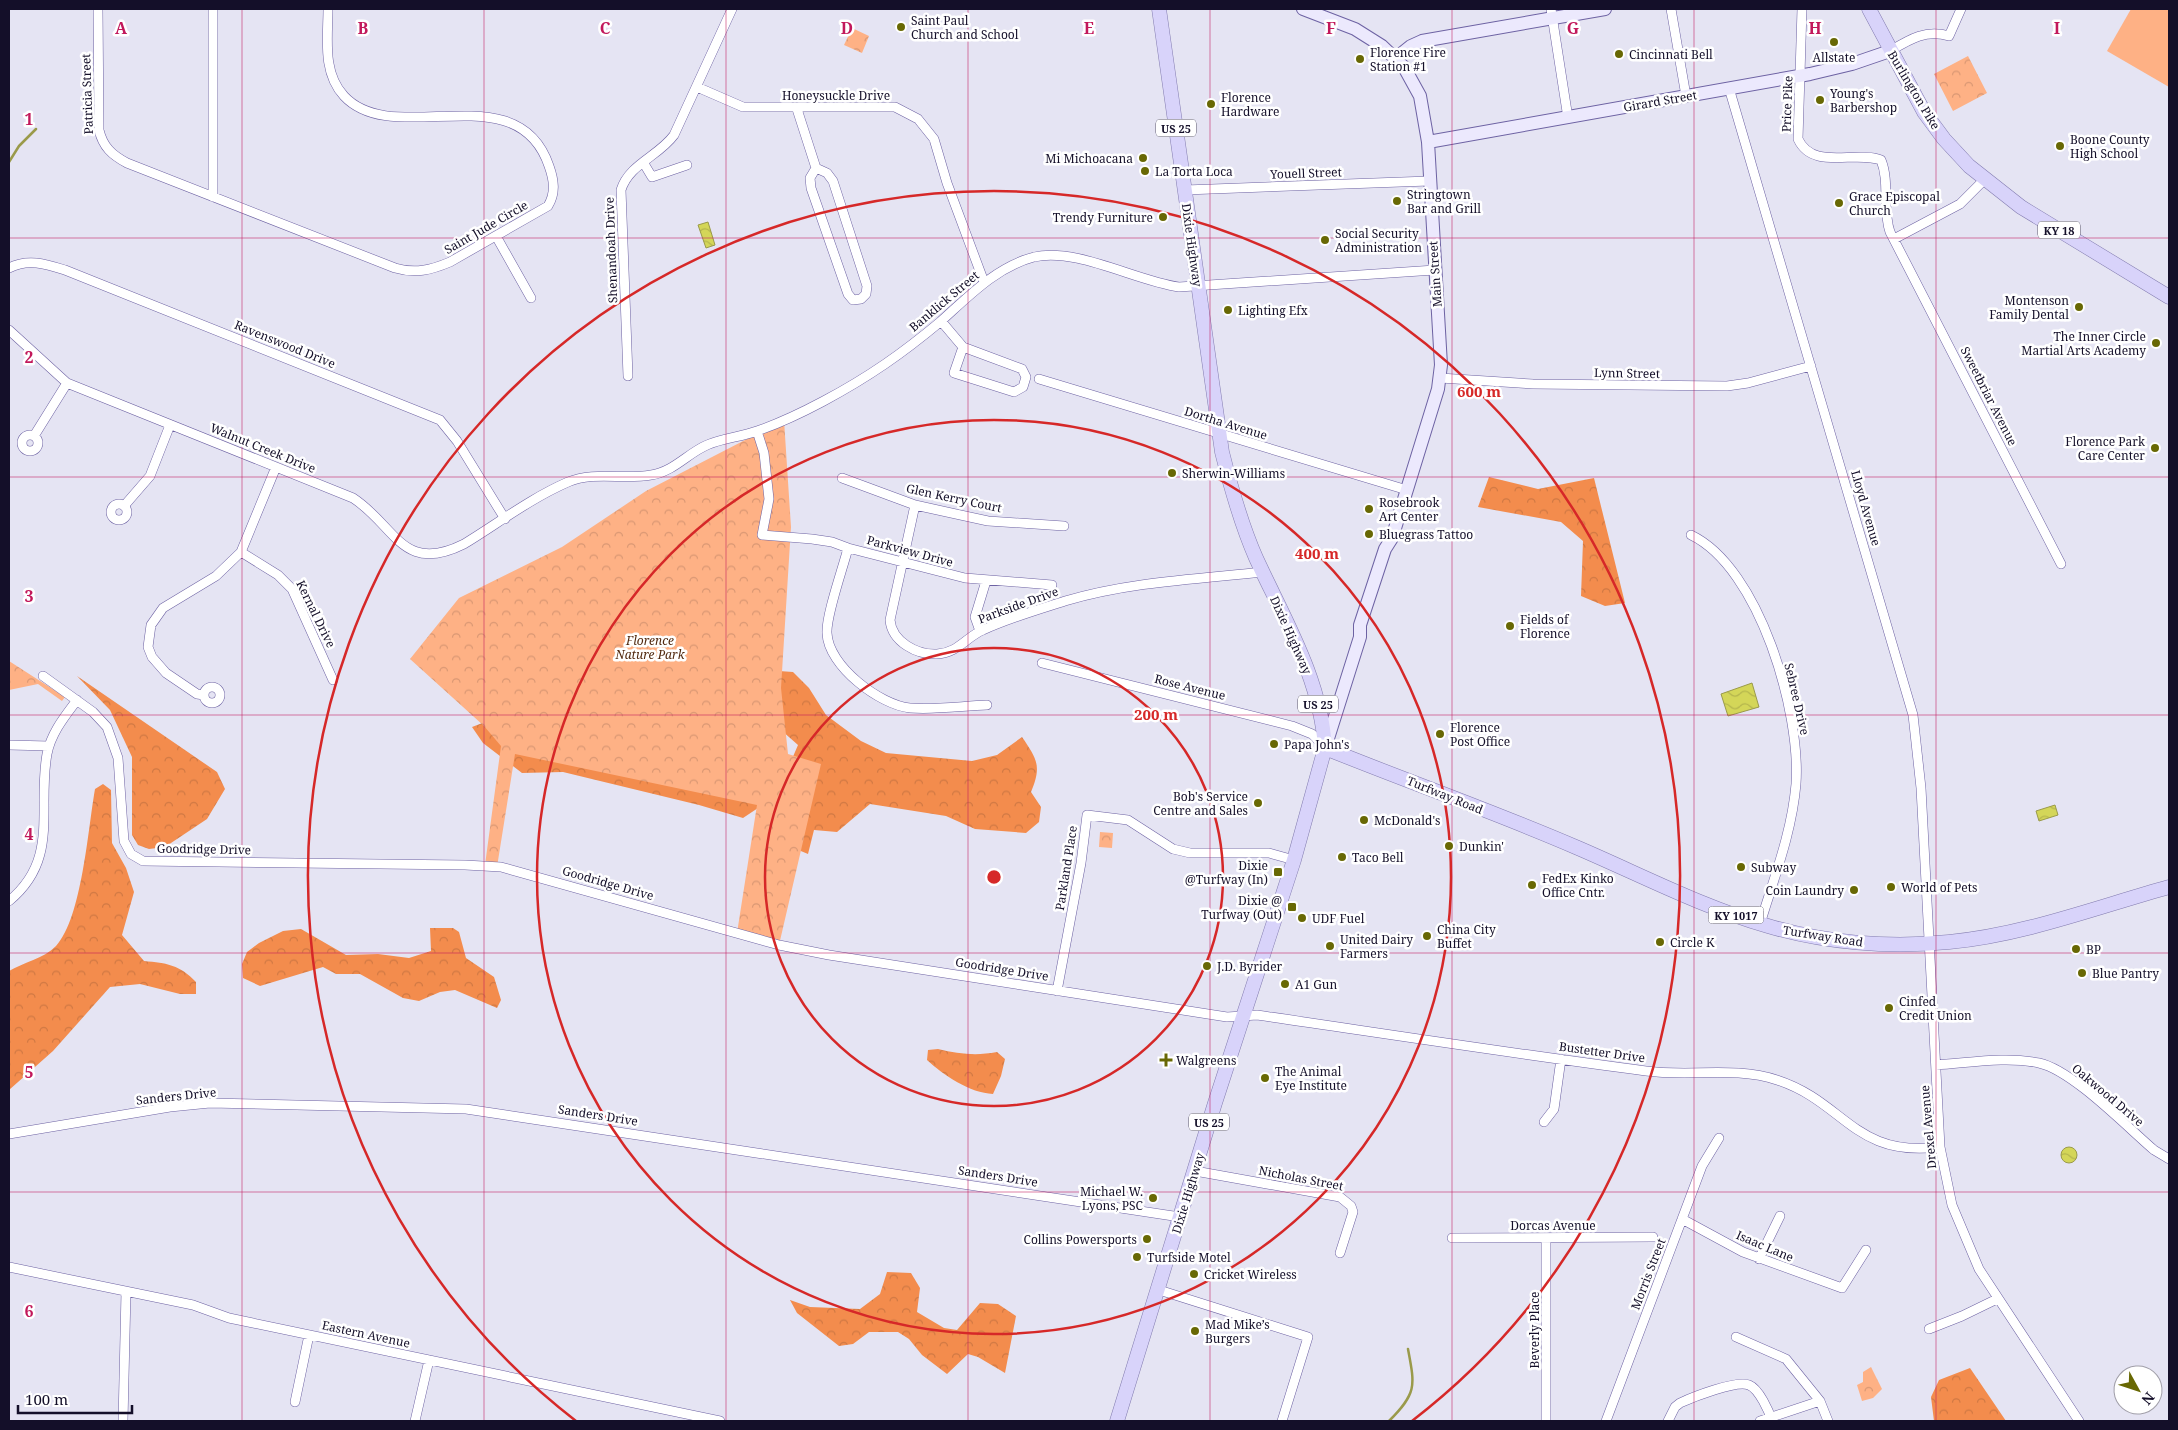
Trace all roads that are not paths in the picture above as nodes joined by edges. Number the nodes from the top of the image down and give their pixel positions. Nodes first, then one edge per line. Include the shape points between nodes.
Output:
1 (98, 9) edge
2 (213, 9) edge
3 (328, 9) edge
4 (732, 9) edge
5 (1159, 9) edge
6 (1303, 9) edge
7 (1605, 9) edge
8 (1671, 9) edge
9 (1802, 9) edge
10 (1869, 9) edge
11 (1961, 9) edge
12 (1552, 13) edge
13 (1890, 50) junction
14 (1396, 58) junction
15 (1800, 75) junction
16 (697, 87) junction
17 (1728, 88) junction
18 (1686, 96) junction
19 (797, 108) junction
20 (1568, 118) junction
21 (1428, 142) junction
22 (1881, 160) joint
23 (643, 162) junction
24 (687, 165) dead end
25 (816, 168) junction
26 (1984, 180) junction
27 (1429, 181) junction
28 (1185, 190) junction
29 (213, 197) junction
30 (496, 236) junction
31 (1894, 239) junction
32 (9, 268) edge
33 (1435, 270) junction
34 (984, 282) junction
35 (1198, 286) junction
36 (2169, 297) edge
37 (531, 298) dead end
38 (941, 321) junction
39 (9, 330) edge
40 (963, 347) junction
41 (1811, 366) junction
42 (628, 376) dead end
43 (1440, 378) junction
44 (1038, 379) dead end
45 (67, 382) junction
46 (170, 425) junction
47 (757, 431) junction
48 (1219, 434) junction
49 (34, 436) dead end
50 (276, 467) junction
51 (842, 478) dead end
52 (1407, 490) junction
53 (916, 505) junction
54 (124, 506) dead end
55 (505, 519) junction
56 (1064, 526) dead end
57 (1691, 536) dead end
58 (848, 548) junction
59 (241, 552) junction
60 (903, 561) junction
61 (2061, 564) dead end
62 (1263, 572) junction
63 (986, 581) junction
64 (1052, 585) dead end
65 (980, 631) junction
66 (1042, 663) dead end
67 (43, 676) dead end
68 (333, 680) dead end
69 (204, 695) dead end
70 (77, 700) junction
71 (987, 705) dead end
72 (9, 745) edge
73 (49, 746) junction
74 (1325, 748) junction
75 (1294, 860) junction
76 (2169, 887) edge
77 (9, 901) edge
78 (1760, 924) junction
79 (1929, 943) junction
80 (1057, 991) junction
81 (1244, 1016) junction
82 (1561, 1059) junction
83 (1936, 1065) junction
84 (1544, 1122) dead end
85 (9, 1134) edge
86 (1719, 1138) dead end
87 (1940, 1147) junction
88 (2169, 1159) edge
89 (1195, 1171) junction
90 (1780, 1216) dead end
91 (1180, 1217) junction
92 (1682, 1219) junction
93 (1653, 1237) dead end
94 (1452, 1238) dead end
95 (1546, 1238) junction
96 (1866, 1250) dead end
97 (1340, 1253) dead end
98 (1759, 1259) junction
99 (9, 1267) edge
100 (1159, 1290) junction
101 (126, 1292) junction
102 (1997, 1299) junction
103 (1929, 1329) dead end
104 (309, 1335) junction
105 (1736, 1337) dead end
106 (429, 1360) junction
107 (1820, 1401) junction
108 (295, 1402) dead end
109 (1771, 1419) edge
110 (123, 1421) edge
111 (415, 1421) edge
112 (720, 1421) edge
113 (1117, 1421) edge
114 (1282, 1421) edge
115 (1546, 1421) edge
116 (1606, 1421) edge
117 (1668, 1421) edge
118 (1760, 1421) edge
119 (1828, 1421) edge
120 (2079, 1421) edge

1 - 29 street, Patricia Street via 101,139 118,158
2 - 29 street
3 - 30 street, Saint Jude Circle via 330,72 338,89 352,103 380,115 495,118 524,132 541,150 553,176 552,199 548,206
4 - 16 street, Shenandoah Drive
5 - 28 main road, Dixie Highway / US 25
6 - 14 street, Main Street via 1362,33
7 - 12 street
8 - 18 street
9 - 15 street, Price Pike
10 - 13 main road, Burlington Pike / KY 18
11 - 13 street via 1949,36 1939,33 1921,35
12 - 14 street via 1422,41
12 - 20 street
13 - 15 street, Girard Street via 1847,66
13 - 26 main road, Burlington Pike / KY 18 via 1933,125
14 - 21 street, Main Street via 1420,96
15 - 17 street, Girard Street
15 - 22 street, Price Pike via 1797,132 1801,146 1818,157 1872,156
16 - 19 street, Honeysuckle Drive via 743,107
16 - 23 street, Shenandoah Drive via 674,135 666,146
17 - 18 street, Girard Street
17 - 41 street, Lloyd Avenue
18 - 20 street, Girard Street
19 - 25 street
19 - 34 street, Honeysuckle Drive via 895,107 918,119 934,139
20 - 21 street, Girard Street
21 - 27 street, Main Street
22 - 31 street, Sweetbriar Avenue via 1886,219
23 - 24 street via 652,177
23 - 42 street, Shenandoah Drive via 624,181 622,190
25 - 25 street via 810,178 817,206 848,294 853,300 861,299 867,286 833,181 827,173
26 - 31 street via 1960,204
26 - 36 main road, Burlington Pike / KY 18 via 2021,207
27 - 28 street, Youell Street
27 - 33 street, Main Street
28 - 35 main road, Dixie Highway / US 25
29 - 30 street, Saint Jude Circle via 404,270 437,268
30 - 37 street
31 - 61 street, Sweetbriar Avenue
32 - 55 street, Ravenswood Drive via 38,262 65,270 440,420 457,441
33 - 35 street, Banklick Street
33 - 43 street, Main Street
34 - 35 street, Banklick Street via 1021,262 1037,256 1052,256 1089,262 1161,284
34 - 38 street, Banklick Street
35 - 48 main road, Dixie Highway / US 25
38 - 40 street
38 - 47 street, Banklick Street via 861,379
39 - 45 street, Walnut Creek Drive
40 - 40 street via 954,373 1014,392 1023,387 1026,377 1022,369
41 - 43 street, Lynn Street via 1727,386 1532,384
41 - 79 street, Lloyd Avenue via 1913,715 1921,788
43 - 52 street, Main Street
44 - 48 street, Dortha Avenue
45 - 46 street, Walnut Creek Drive
45 - 49 street
46 - 50 street, Walnut Creek Drive
46 - 54 street via 150,476
47 - 55 street, Banklick Street via 712,443 652,475 595,476 568,482
47 - 58 street, Parkview Drive via 764,453 769,499 762,535 832,542
48 - 52 street, Dortha Avenue
48 - 62 main road, Dixie Highway / US 25 via 1236,505
50 - 55 street, Walnut Creek Drive via 354,498 365,505 396,540 422,554 449,552
50 - 59 street
51 - 53 street, Glen Kerry Court
52 - 74 street, Main Street via 1392,538 1393,549 1367,627 1360,637
53 - 56 street, Glen Kerry Court via 988,521
53 - 60 street, Parkside Drive
57 - 78 street, Sebree Drive via 1714,550 1755,605 1772,648 1791,718 1796,758 1790,824
58 - 60 street, Parkview Drive
58 - 71 street via 827,632 832,652 848,673 874,694 909,708
59 - 68 street, Kernal Drive via 278,575 292,589
59 - 69 street via 216,576 163,608 150,625 148,647 155,662 197,694
60 - 63 street, Parkview Drive
60 - 65 street, Parkside Drive via 890,620 894,633 904,644 925,653 943,654 958,648
62 - 65 street, Parkside Drive via 1095,593
62 - 74 main road, Dixie Highway / US 25 via 1314,690 1324,729
63 - 64 street, Parkview Drive
63 - 65 street via 975,617
66 - 74 street, Rose Avenue via 1292,726 1312,734
67 - 70 street, Goodridge Drive
70 - 73 street
70 - 80 street, Goodridge Drive via 98,717 112,741 118,758 124,841 131,854 143,861 501,867 803,950
72 - 73 street
73 - 77 street via 43,845 39,861 26,884
74 - 75 main road, Dixie Highway / US 25
74 - 78 main road, Turfway Road / KY 1017 via 1579,848 1646,879
75 - 80 street, Parkland Place via 1270,853 1182,851 1173,849 1128,820 1087,815
75 - 81 main road, Dixie Highway / US 25
76 - 79 main road, Turfway Road / KY 1017 via 2021,930
78 - 79 main road, Turfway Road / KY 1017 via 1849,941
79 - 83 street, Drexel Avenue
80 - 81 street, Goodridge Drive via 1227,1017
81 - 82 street, Bustetter Drive via 1257,1015
81 - 89 main road, Dixie Highway / US 25
82 - 84 street via 1554,1109
82 - 87 street, Bustetter Drive via 1649,1071 1763,1075 1806,1094 1876,1141 1912,1149
83 - 87 street, Drexel Avenue
83 - 88 street, Oakwood Drive via 2023,1061 2049,1066 2068,1076 2154,1150
85 - 91 street, Sanders Drive via 210,1103 466,1109
86 - 92 street, Morris Street via 1702,1166
87 - 102 street, Drexel Avenue via 1959,1224
89 - 91 main road, Dixie Highway / US 25
89 - 97 street, Nicholas Street via 1346,1200 1353,1212
90 - 98 street
91 - 100 main road, Dixie Highway / US 25
92 - 98 street, Isaac Lane
92 - 116 street, Morris Street
93 - 95 street, Dorcas Avenue
94 - 95 street, Dorcas Avenue
95 - 115 street, Beverly Place
96 - 98 street, Isaac Lane via 1842,1288
99 - 101 street, Eastern Avenue
100 - 113 main road, Dixie Highway / US 25
100 - 114 street via 1308,1337
101 - 104 street, Eastern Avenue via 193,1305 229,1318
101 - 110 street
102 - 103 street
102 - 120 street, Drexel Avenue
104 - 106 street, Eastern Avenue
104 - 108 street
105 - 107 street via 1786,1359
106 - 111 street
106 - 112 street, Eastern Avenue
107 - 109 street
107 - 119 street
109 - 117 street via 1750,1385 1737,1384 1680,1403
109 - 118 street

